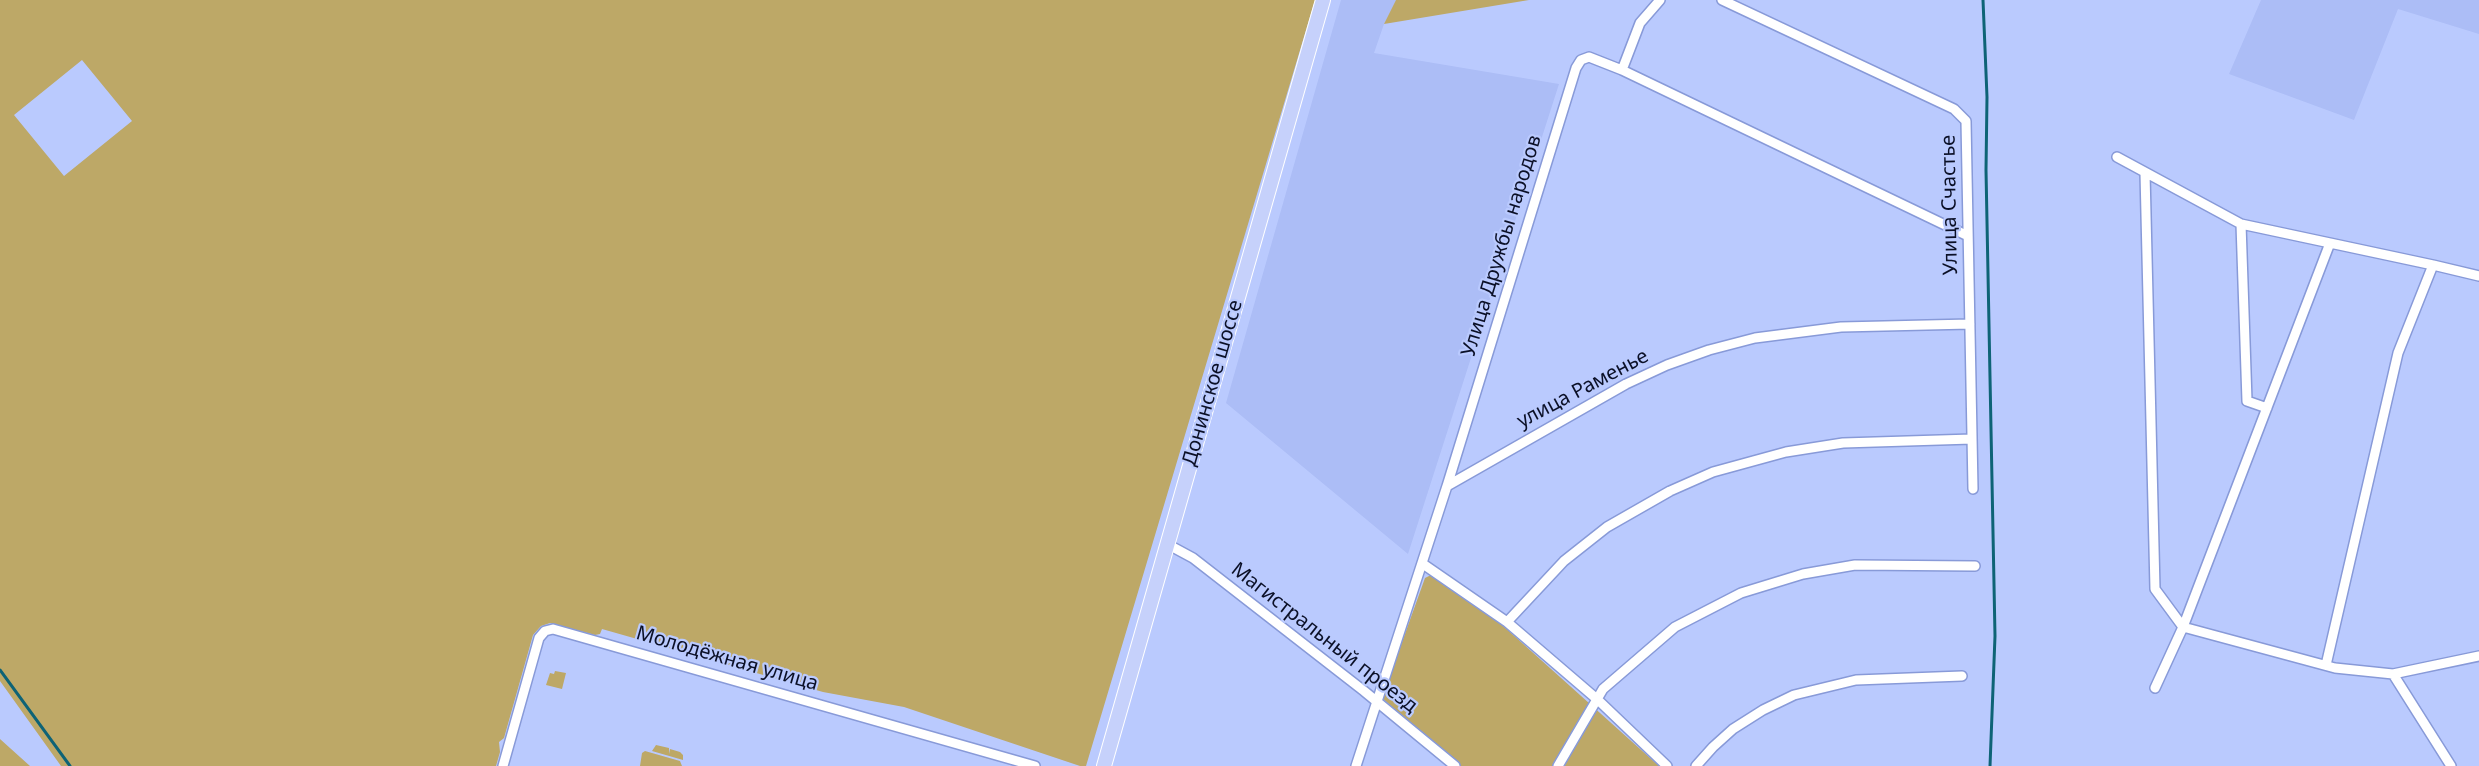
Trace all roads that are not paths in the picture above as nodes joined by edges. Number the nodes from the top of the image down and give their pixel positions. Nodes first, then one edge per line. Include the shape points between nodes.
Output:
1 (1323, 0) edge
2 (1660, 0) edge
3 (1722, 0) edge
4 (1622, 70) junction
5 (2117, 157) dead end
6 (2145, 172) junction
7 (2241, 224) junction
8 (1968, 236) junction
9 (2330, 243) junction
10 (2433, 265) junction
11 (2479, 276) edge
12 (1970, 324) junction
13 (2267, 408) junction
14 (1972, 439) junction
15 (1447, 486) junction
16 (1973, 489) dead end
17 (1167, 544) junction
18 (1423, 564) junction
19 (1975, 566) dead end
20 (1507, 622) junction
21 (2183, 627) junction
22 (2479, 656) edge
23 (2326, 665) junction
24 (2393, 674) junction
25 (1962, 676) dead end
26 (2155, 688) dead end
27 (1598, 700) junction
28 (1377, 702) junction
29 (1451, 765) edge
30 (503, 766) edge
31 (1035, 766) edge
32 (1104, 766) edge
33 (1356, 766) edge
34 (1558, 766) edge
35 (1667, 766) edge
36 (1696, 766) edge
37 (2451, 766) edge

1 - 17 main road, Донинское шоссе
2 - 4 street via 1640,22
3 - 8 street, Улица Счастье via 1954,109 1966,121
4 - 8 street, Улица Дружбы народов
4 - 15 street, Улица Дружбы народов via 1588,57 1576,68
5 - 6 street
6 - 7 street
6 - 21 street via 2155,589
7 - 9 street
7 - 13 street via 2247,401
8 - 12 street, Улица Счастье
9 - 10 street
9 - 13 street
10 - 11 street
10 - 23 street via 2398,353
12 - 14 street, Улица Счастье
12 - 15 street, улица Раменье via 1830,328 1755,338 1709,350 1626,384
13 - 21 street
14 - 16 street, Улица Счастье
14 - 20 street via 1843,442 1786,452 1713,472 1607,527 1564,561
15 - 18 street
17 - 28 street, Магистральный проезд via 1192,558
17 - 32 main road, Донинское шоссе
18 - 20 street
18 - 28 street
19 - 27 street via 1855,565 1803,573 1741,593 1675,627 1604,689
20 - 27 street
21 - 23 street
21 - 26 street
22 - 24 street
23 - 24 street
24 - 37 street
25 - 36 street via 1856,680 1794,695 1733,729
27 - 34 street
27 - 35 street
28 - 29 street, Магистральный проезд
28 - 33 street
30 - 31 street, Молодёжная улица via 539,638 553,629

